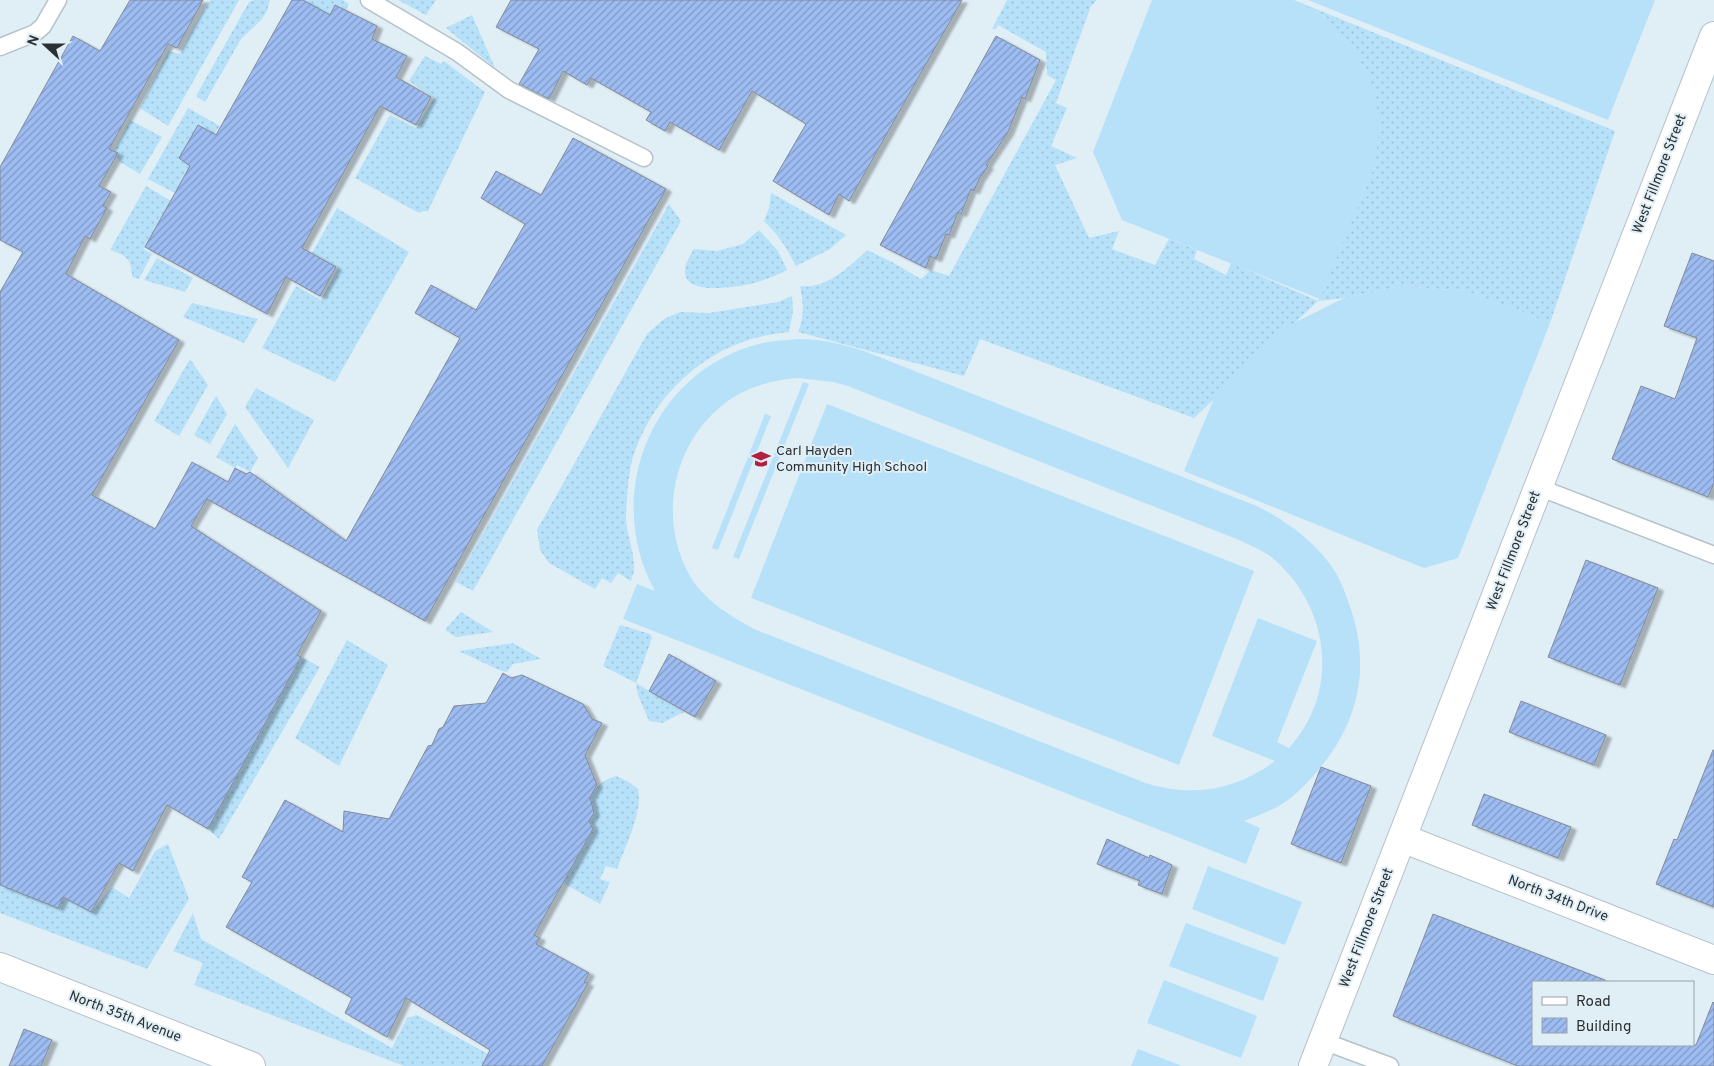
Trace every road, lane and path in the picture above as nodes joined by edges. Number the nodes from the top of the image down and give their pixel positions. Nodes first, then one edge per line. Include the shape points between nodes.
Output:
1 (58, 0) edge
2 (369, 0) edge
3 (1714, 36) edge
4 (0, 47) edge
5 (644, 158) dead end
6 (1538, 487) junction
7 (1714, 555) edge
8 (1402, 838) junction
9 (1714, 960) edge
10 (0, 967) edge
11 (1318, 1054) edge
12 (251, 1066) edge
13 (1390, 1066) edge

1 - 4 lane via 43,26 35,33
2 - 5 lane via 457,52 509,90
3 - 6 street, West Fillmore Street
6 - 7 lane
6 - 8 street, West Fillmore Street
8 - 9 street, North 34th Drive
8 - 11 street, West Fillmore Street
10 - 12 street, North 35th Avenue
11 - 13 lane

